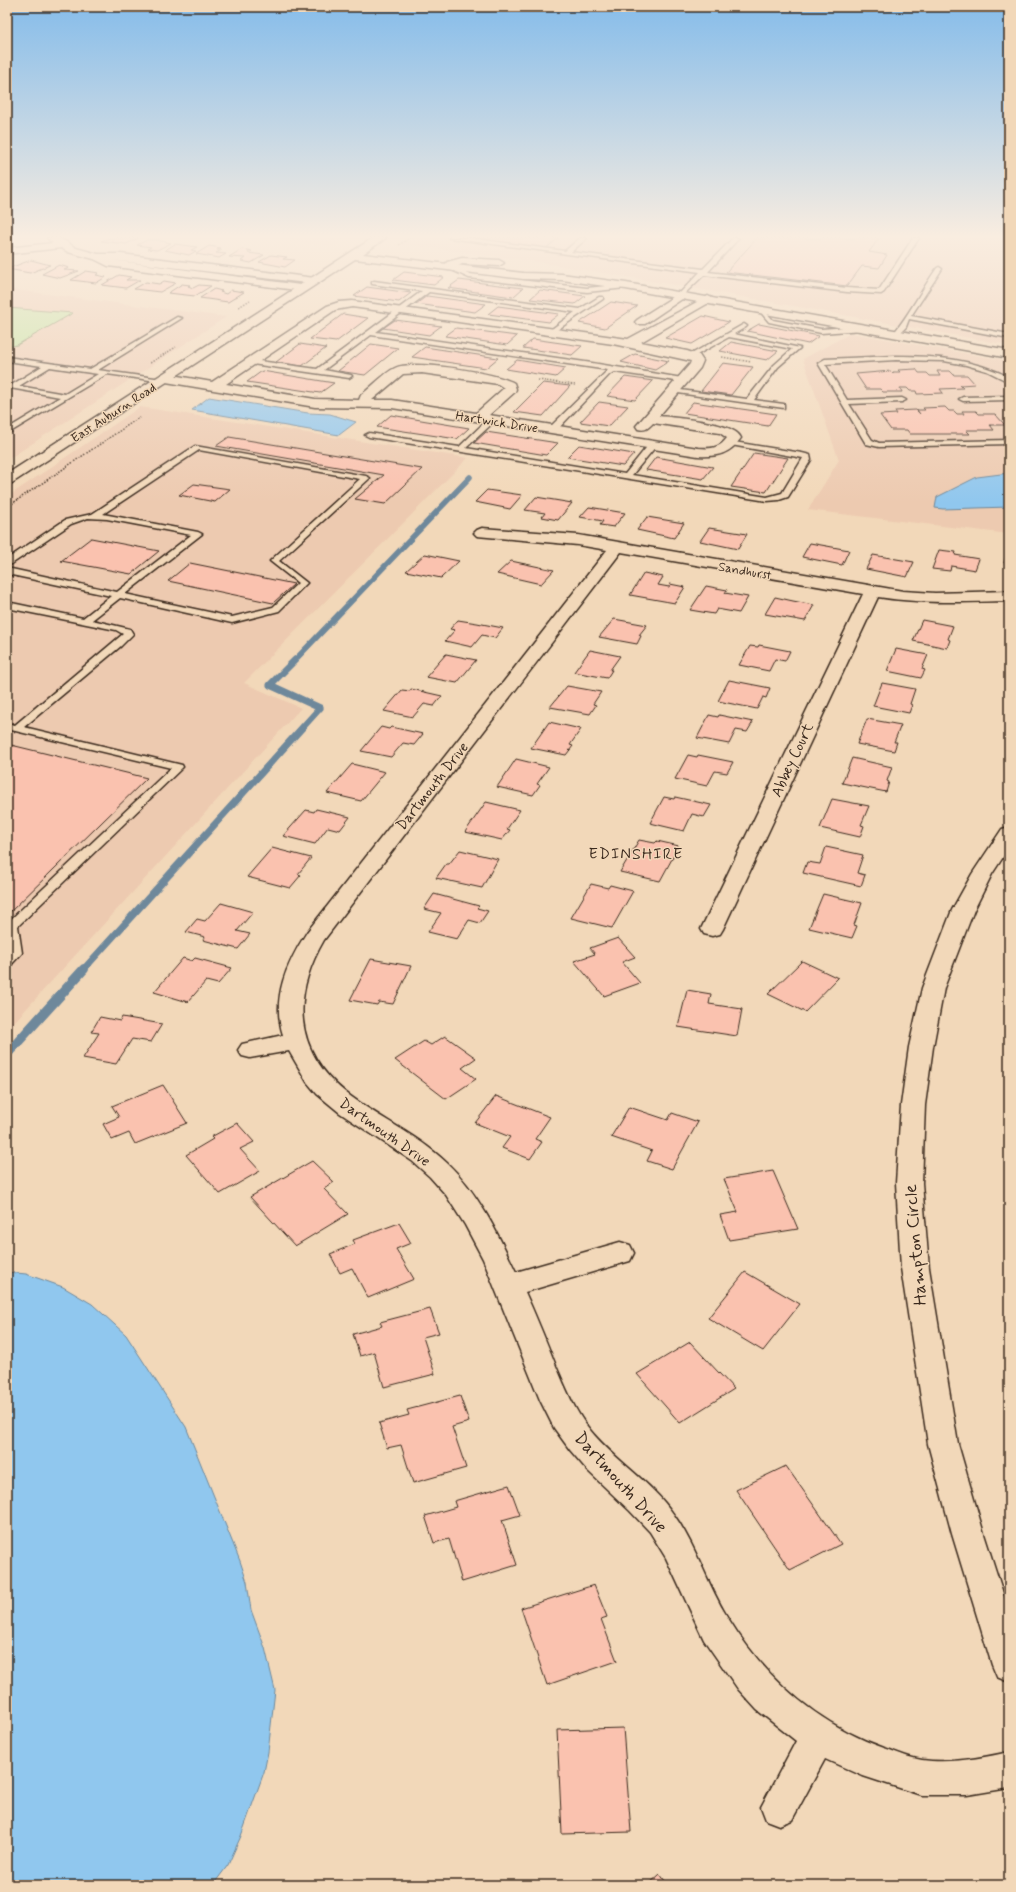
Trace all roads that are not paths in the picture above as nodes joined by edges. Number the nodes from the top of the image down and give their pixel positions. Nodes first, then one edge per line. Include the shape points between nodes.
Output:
1 (165, 326) edge
2 (246, 326) edge
3 (305, 326) edge
4 (378, 326) edge
5 (510, 326) edge
6 (559, 326) edge
7 (634, 326) edge
8 (660, 326) edge
9 (744, 326) dead end
10 (854, 326) edge
11 (903, 326) edge
12 (956, 326) edge
13 (551, 332) junction
14 (369, 333) junction
15 (896, 334) junction
16 (728, 335) junction
17 (1009, 336) edge
18 (613, 340) junction
19 (630, 343) junction
20 (1009, 354) edge
21 (691, 356) junction
22 (9, 361) edge
23 (252, 362) junction
24 (49, 365) junction
25 (615, 369) junction
26 (91, 371) junction
27 (106, 372) junction
28 (318, 372) junction
29 (349, 376) dead end
30 (164, 380) junction
31 (682, 380) junction
32 (1009, 380) edge
33 (215, 386) junction
34 (673, 391) junction
35 (67, 396) junction
36 (1009, 398) edge
37 (963, 399) dead end
38 (902, 400) dead end
39 (749, 402) junction
40 (845, 402) junction
41 (362, 403) junction
42 (781, 406) dead end
43 (479, 418) junction
44 (649, 418) junction
45 (492, 420) junction
46 (553, 429) junction
47 (7, 432) edge
48 (369, 434) dead end
49 (630, 441) junction
50 (1009, 442) edge
51 (731, 443) junction
52 (653, 445) junction
53 (461, 449) junction
54 (627, 476) junction
55 (7, 480) edge
56 (93, 517) junction
57 (482, 533) dead end
58 (617, 547) junction
59 (7, 563) edge
60 (7, 571) edge
61 (872, 592) junction
62 (118, 596) junction
63 (1009, 596) edge
64 (7, 605) edge
65 (85, 621) junction
66 (12, 727) edge
67 (1009, 833) edge
68 (712, 929) dead end
69 (7, 962) edge
70 (296, 1041) junction
71 (250, 1050) dead end
72 (620, 1253) dead end
73 (507, 1286) junction
74 (1009, 1665) edge
75 (818, 1736) junction
76 (1009, 1770) edge
77 (779, 1807) dead end

1 - 26 lane
2 - 30 street, East Auburn Road
3 - 23 street
4 - 14 lane
5 - 13 street
6 - 13 lane
7 - 18 street
8 - 19 street
9 - 16 lane
10 - 15 street
11 - 15 lane
12 - 17 lane
13 - 18 street
14 - 25 lane
14 - 28 lane
15 - 20 street
16 - 21 lane
16 - 39 lane via 798,348 776,366
18 - 19 street
19 - 21 street
21 - 31 street via 697,361
22 - 24 lane
23 - 28 lane
23 - 33 street
24 - 26 lane
24 - 35 lane via 12,387
25 - 31 lane
25 - 46 lane
26 - 27 lane
27 - 30 lane
27 - 35 lane
28 - 29 lane
30 - 33 street, Hartwick Drive
30 - 55 street, East Auburn Road
31 - 34 street
32 - 40 lane via 996,371 966,362 936,358 821,363
33 - 41 street, Hartwick Drive via 315,403
34 - 39 lane
34 - 44 street
35 - 47 lane
36 - 37 lane
38 - 40 lane
39 - 42 lane
40 - 50 lane via 868,442 879,446
41 - 43 street, Hartwick Drive via 392,404
41 - 43 street via 399,371 405,369 421,369 508,383 510,389
43 - 45 street, Hartwick Drive
44 - 49 street
44 - 51 street via 724,430 733,435
45 - 46 street, Hartwick Drive
45 - 53 lane
46 - 49 street, Hartwick Drive
48 - 53 lane
49 - 52 street, Hartwick Drive
51 - 52 street, Hartwick Drive via 726,449 707,453
51 - 54 lane via 802,454 807,460 785,495 779,498 767,499
52 - 54 lane
53 - 54 lane
56 - 59 lane via 68,522
56 - 62 lane via 107,517 198,534
56 - 62 lane via 198,448 366,478 274,561 303,582 276,609 232,620
57 - 58 street, Sandhurst via 559,538
58 - 61 street, Sandhurst
58 - 70 street, Dartmouth Drive via 315,937 296,971 290,992 289,1008
60 - 62 lane
61 - 63 street, Sandhurst via 934,598
61 - 68 street, Abbey Court
62 - 65 lane
64 - 65 lane
65 - 66 lane via 118,628 128,634
66 - 69 lane via 178,768 12,925 16,953
67 - 74 street, Hampton Circle via 982,874 964,910 933,988 914,1097 909,1183 915,1268 943,1444 974,1557
70 - 71 street
70 - 73 street, Dartmouth Drive via 317,1078 331,1094 412,1148 450,1182 490,1245
72 - 73 street
73 - 75 street, Dartmouth Drive via 561,1412 604,1466 646,1504 662,1524 679,1550 714,1627 741,1668 766,1696
75 - 76 street, Dartmouth Drive via 870,1762 922,1778 981,1776
75 - 77 street

